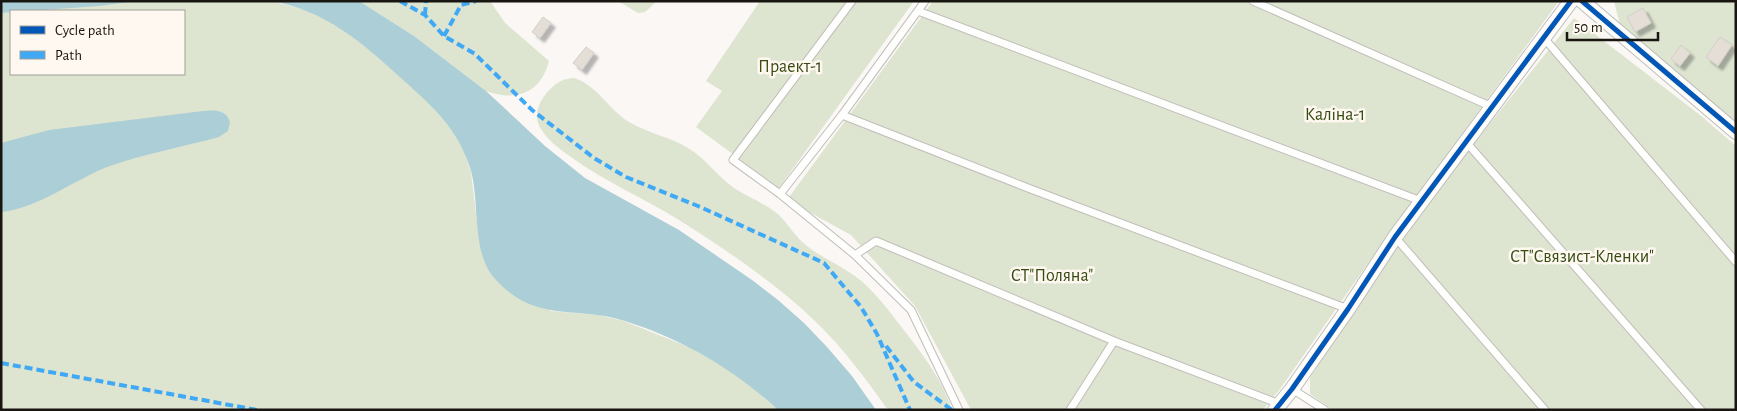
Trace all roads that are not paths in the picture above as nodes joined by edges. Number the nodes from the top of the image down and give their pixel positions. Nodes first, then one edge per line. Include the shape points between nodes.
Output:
1 (852, 1) edge
2 (925, 1) edge
3 (1253, 1) edge
4 (1571, 1) edge
5 (1582, 1) edge
6 (918, 11) junction
7 (1544, 38) junction
8 (1492, 107) junction
9 (842, 115) junction
10 (1736, 132) edge
11 (1466, 142) junction
12 (780, 194) junction
13 (1421, 201) junction
14 (1394, 237) junction
15 (855, 255) junction
16 (1736, 262) edge
17 (1348, 309) junction
18 (1114, 341) junction
19 (1292, 389) junction
20 (1277, 407) edge
21 (959, 410) edge
22 (1070, 410) edge
23 (1325, 410) edge
24 (1546, 410) edge
25 (1701, 410) edge

1 - 12 lane via 732,160
2 - 6 lane
3 - 8 lane
4 - 7 street
5 - 10 street
6 - 9 lane
6 - 13 lane
7 - 8 street
7 - 16 lane
8 - 11 street
9 - 12 lane
9 - 17 lane
11 - 13 street
11 - 25 lane
12 - 15 lane
13 - 14 street
14 - 17 street
14 - 24 lane
15 - 18 lane via 876,241
15 - 21 lane via 911,310
17 - 19 street
18 - 20 lane
18 - 22 lane
19 - 20 street
19 - 23 lane

